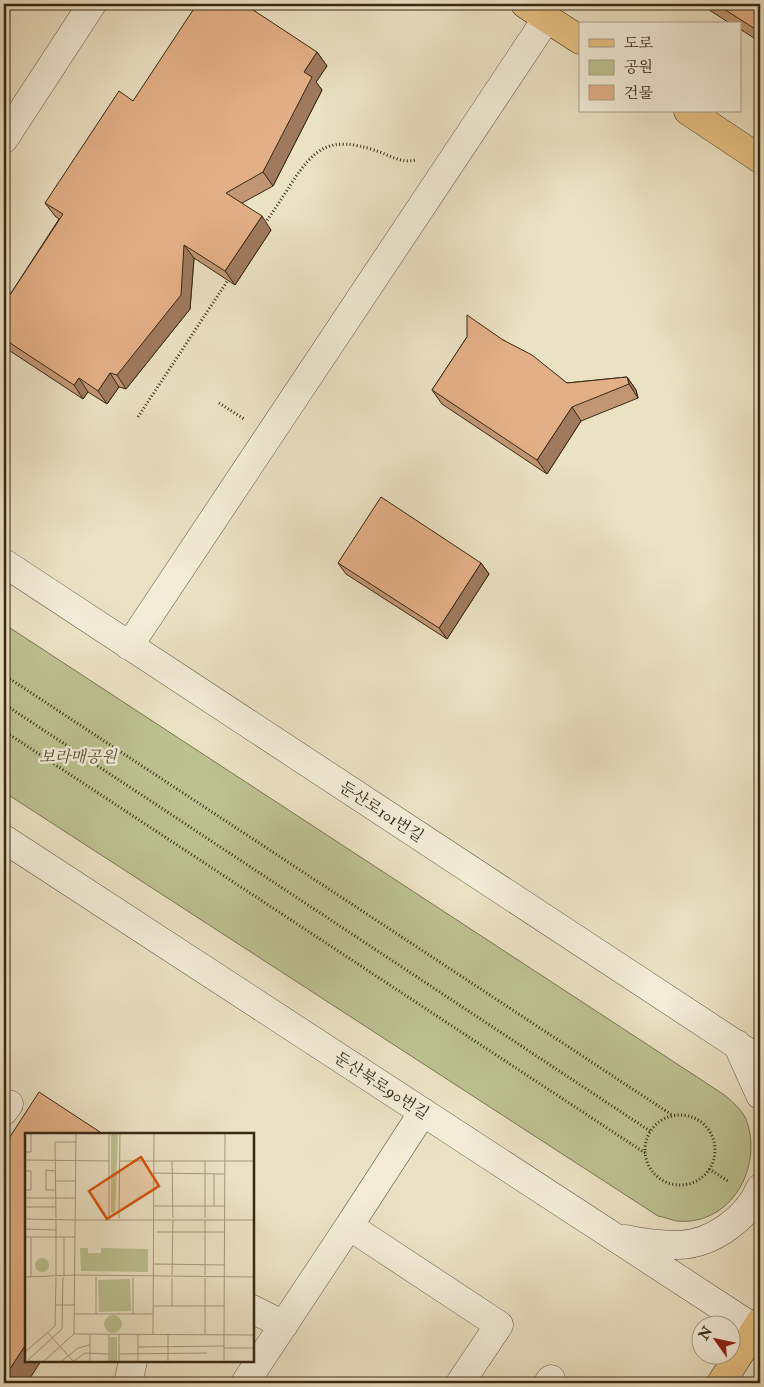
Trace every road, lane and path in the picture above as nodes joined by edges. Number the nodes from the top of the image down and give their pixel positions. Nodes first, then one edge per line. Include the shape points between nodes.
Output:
1 (92, 4) edge
2 (536, 11) edge
3 (579, 39) edge
4 (690, 112) edge
5 (4, 137) edge
6 (421, 156) dead end
7 (760, 159) edge
8 (262, 228) edge
9 (235, 270) edge
10 (138, 416) dead end
11 (4, 563) edge
12 (129, 646) junction
13 (4, 675) edge
14 (4, 704) edge
15 (4, 731) edge
16 (4, 839) edge
17 (736, 1044) junction
18 (760, 1060) edge
19 (760, 1095) edge
20 (423, 1112) junction
21 (672, 1115) junction
22 (650, 1131) junction
23 (645, 1153) junction
24 (709, 1169) junction
25 (733, 1184) dead end
26 (760, 1188) edge
27 (349, 1226) junction
28 (616, 1238) junction
29 (254, 1310) edge
30 (284, 1325) junction
31 (759, 1328) edge
32 (133, 1362) edge
33 (128, 1383) edge
34 (245, 1383) edge
35 (460, 1383) edge
36 (721, 1383) edge

1 - 5 street
2 - 3 main road
2 - 12 street
4 - 7 main road
6 - 8 path via 404,161 369,148 350,145 321,149 300,169
9 - 10 path
11 - 12 street, 둔산로101번길
12 - 17 street, 둔산로101번길
13 - 21 path
14 - 22 path
15 - 23 path
16 - 20 street, 둔산북로90번길
17 - 18 street, 둔산로101번길
17 - 19 street
20 - 27 street
20 - 28 street, 둔산북로90번길
21 - 22 path
21 - 24 path via 684,1114 695,1118 712,1134 714,1158
22 - 23 path
23 - 24 path via 653,1173 671,1184 693,1183
24 - 25 path
26 - 28 street via 756,1198 736,1221 710,1238 681,1245
27 - 30 street
27 - 35 street via 498,1325
28 - 31 street, 둔산북로90번길
29 - 30 street
30 - 34 street
31 - 36 main road
32 - 33 street

